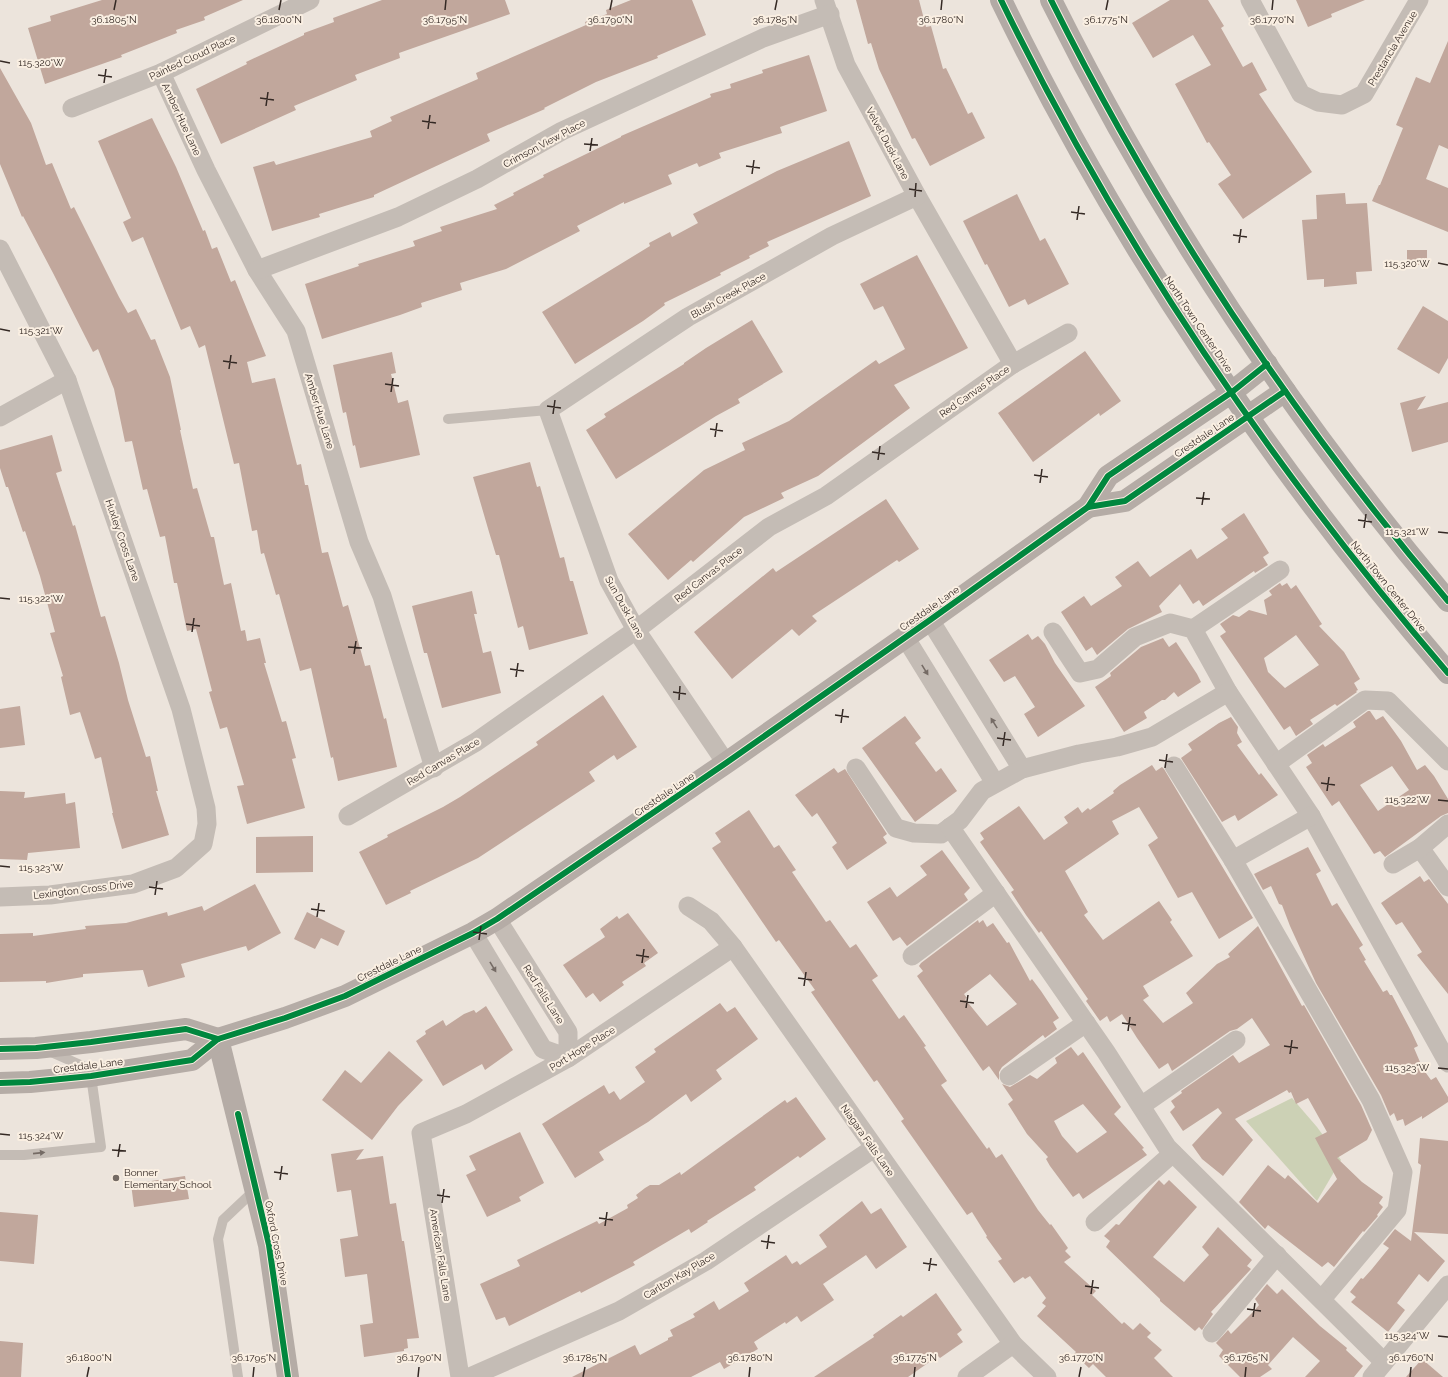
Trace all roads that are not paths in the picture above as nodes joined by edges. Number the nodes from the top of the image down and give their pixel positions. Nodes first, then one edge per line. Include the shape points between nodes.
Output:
1 (310, 0) edge
2 (1001, 0) edge
3 (1052, 0) edge
4 (1250, 0) edge
5 (1419, 0) edge
6 (827, 7) edge
7 (160, 73) junction
8 (72, 108) dead end
9 (917, 196) junction
10 (0, 249) edge
11 (257, 270) junction
12 (1068, 333) dead end
13 (1013, 364) junction
14 (1267, 364) junction
15 (68, 380) junction
16 (1285, 390) junction
17 (1232, 392) junction
18 (548, 410) junction
19 (0, 417) edge
20 (1249, 417) junction
21 (448, 419) dead end
22 (1088, 507) junction
23 (1280, 570) dead end
24 (1448, 601) edge
25 (930, 620) junction
26 (1193, 629) junction
27 (636, 630) junction
28 (1053, 632) dead end
29 (905, 637) junction
30 (1448, 672) edge
31 (1228, 692) junction
32 (1448, 761) edge
33 (726, 764) junction
34 (1276, 764) junction
35 (1174, 766) dead end
36 (434, 768) junction
37 (856, 768) dead end
38 (1022, 768) junction
39 (995, 783) junction
40 (348, 816) dead end
41 (1311, 816) junction
42 (1448, 824) edge
43 (950, 827) junction
44 (203, 844) joint
45 (1420, 848) junction
46 (1233, 860) junction
47 (1392, 864) dead end
48 (1448, 887) edge
49 (996, 892) junction
50 (0, 897) edge
51 (688, 906) dead end
52 (497, 919) junction
53 (473, 933) junction
54 (733, 947) junction
55 (912, 956) dead end
56 (1086, 1023) junction
57 (218, 1039) junction
58 (1236, 1040) dead end
59 (36, 1048) junction
60 (0, 1049) edge
61 (568, 1058) junction
62 (1448, 1063) edge
63 (91, 1076) junction
64 (1009, 1076) dead end
65 (0, 1083) edge
66 (1141, 1106) junction
67 (421, 1133) joint
68 (874, 1148) junction
69 (1173, 1153) junction
70 (0, 1155) edge
71 (256, 1189) junction
72 (1096, 1222) dead end
73 (1277, 1255) junction
74 (1445, 1296) edge
75 (1322, 1299) junction
76 (1212, 1332) dead end
77 (1013, 1344) junction
78 (1384, 1362) junction
79 (238, 1377) edge
80 (288, 1377) edge
81 (460, 1377) edge
82 (470, 1377) edge
83 (967, 1377) edge
84 (1047, 1377) edge
85 (1372, 1377) edge

1 - 7 street, Painted Cloud Place
2 - 17 main road, North Town Center Drive via 1041,80 1126,229
3 - 14 main road via 1150,182
4 - 5 street, Prestancia Avenue via 1301,94 1318,102 1342,105 1364,94
6 - 9 street, Velvet Dusk Lane via 846,65
6 - 11 street, Crimson View Place via 562,131 477,179 398,217
7 - 8 street, Painted Cloud Place
7 - 11 street, Amber Hue Lane
9 - 13 street, Velvet Dusk Lane
9 - 18 street, Blush Creek Place via 832,236 688,317
10 - 15 street, Huxley Cross Lane
11 - 36 street, Amber Hue Lane via 296,331 359,542 382,596
12 - 13 street, Red Canvas Place
13 - 27 street, Red Canvas Place via 826,496 769,527
14 - 16 main road
14 - 17 street, Crestdale Lane
15 - 19 street
15 - 44 street, Huxley Cross Lane via 181,709 206,808 207,824
16 - 20 street, Crestdale Lane
16 - 24 main road via 1374,510
17 - 20 main road, North Town Center Drive
17 - 22 street, Crestdale Lane via 1108,476
18 - 21 lane
18 - 27 street, Sun Dusk Lane via 609,581
20 - 22 street, Crestdale Lane via 1125,501
20 - 30 main road, North Town Center Drive via 1351,556
22 - 25 street, Crestdale Lane
23 - 26 street
25 - 29 street, Crestdale Lane
38 -> 25 street
26 - 28 street via 1170,623 1135,637 1098,669 1080,673
26 - 31 street
27 - 33 street, Sun Dusk Lane
27 - 36 street, Red Canvas Place via 476,742
29 - 33 street, Crestdale Lane
29 -> 39 street
31 - 34 street
31 - 38 street via 1152,737
32 - 34 street via 1388,701 1365,700
33 - 52 street, Crestdale Lane
34 - 41 street
35 - 46 street
36 - 40 street, Red Canvas Place
37 - 43 street via 896,828 914,833 942,834
38 - 39 street
39 - 43 street via 982,791 960,820
41 - 46 street
41 - 62 street
42 - 45 street
43 - 49 street
44 - 50 street, Lexington Cross Drive via 176,868 133,884 50,895
45 - 47 street
45 - 48 street
46 - 75 street via 1371,1100 1403,1172 1397,1210
49 - 55 street
49 - 56 street
51 - 54 street, Niagara Falls Lane via 711,921
52 - 53 street, Crestdale Lane
52 - 61 street, Red Falls Lane via 568,1032
53 - 57 street, Crestdale Lane via 345,996
53 -> 61 street via 543,1049
54 - 61 street, Port Hope Place
54 - 68 street, Niagara Falls Lane
56 - 64 street
56 - 66 street
57 - 59 street via 186,1029
57 - 63 street, Crestdale Lane via 192,1060
57 - 71 street, Oxford Cross Drive
58 - 66 street
59 - 60 street
59 - 63 lane via 85,1067
61 - 67 street, Port Hope Place via 466,1114
63 - 65 street, Crestdale Lane
70 -> 63 lane via 102,1147
66 - 69 street
67 - 81 street, American Falls Lane
68 - 77 street, Niagara Falls Lane
68 - 82 street, Carlton Kay Place via 706,1261 619,1311
69 - 72 street
69 - 73 street
71 - 79 lane via 223,1220 218,1239
71 - 80 street, Oxford Cross Drive via 269,1245
73 - 75 street
73 - 76 street
74 - 78 street
75 - 78 street
77 - 83 street
77 - 84 street, Niagara Falls Lane
78 - 85 street

